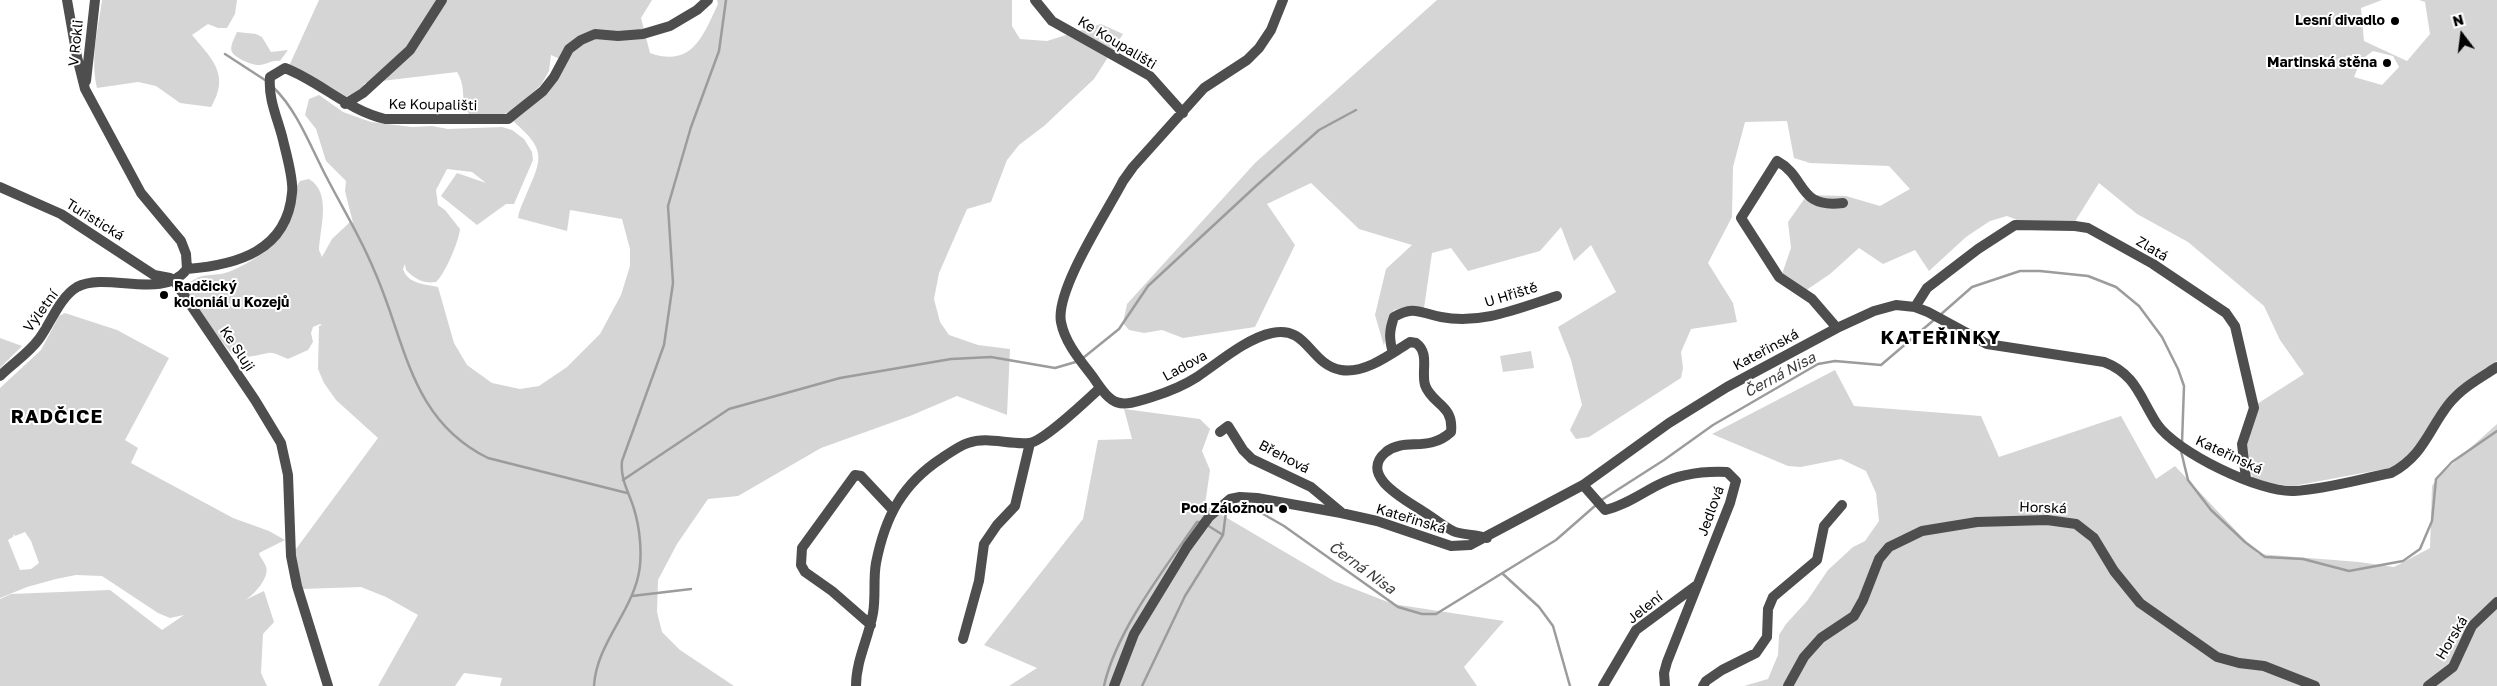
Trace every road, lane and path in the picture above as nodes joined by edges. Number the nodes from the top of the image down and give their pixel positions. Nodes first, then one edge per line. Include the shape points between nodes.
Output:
1 (67, 0) edge
2 (95, 0) edge
3 (442, 0) edge
4 (708, 0) edge
5 (1036, 0) edge
6 (1284, 0) edge
7 (85, 89) junction
8 (345, 104) junction
9 (1183, 113) junction
10 (0, 187) edge
11 (1843, 203) dead end
12 (186, 269) junction
13 (173, 279) junction
14 (1557, 296) dead end
15 (1915, 307) junction
16 (1837, 328) junction
17 (1393, 353) junction
18 (2497, 367) edge
19 (0, 376) edge
20 (1100, 388) junction
21 (1220, 432) dead end
22 (1030, 443) junction
23 (2246, 479) junction
24 (1583, 486) junction
25 (1842, 505) dead end
26 (892, 509) junction
27 (1342, 513) junction
28 (1487, 538) junction
29 (1698, 584) junction
30 (2497, 602) edge
31 (871, 625) junction
32 (963, 639) dead end
33 (328, 686) edge
34 (856, 686) edge
35 (1114, 686) edge
36 (1602, 686) edge
37 (1665, 686) edge
38 (1704, 686) edge
39 (1788, 686) edge
40 (2315, 686) edge
41 (2428, 686) edge

1 - 7 street
2 - 7 street, V Rokli
3 - 8 street via 410,50
4 - 8 street, Ke Koupališti via 670,26 643,34 595,34 581,40 569,49 543,91 508,120 385,119 366,115
5 - 9 street, Ke Koupališti via 1052,21 1150,76
6 - 9 street, Ladova via 1259,48 1247,60 1204,88
7 - 12 street via 141,193 181,241 186,254
8 - 12 street, Ke Koupališti via 303,75 285,68 270,77 269,92 293,192 285,222 273,240 252,254 214,267
9 - 20 street, Ladova via 1123,182 1071,276 1064,295 1060,316 1066,340
10 - 13 street, Turistická via 61,214 154,275
11 - 16 street via 1815,201 1786,166 1777,161 1741,218 1779,278 1812,299
12 - 13 street
13 - 19 street, Výletní via 152,285 98,283 77,287 61,304 38,340
13 - 33 street, Ke Sluji via 256,400 280,443 288,475 295,578
14 - 17 street, U Hřiště via 1486,319 1442,318 1423,311 1406,310 1394,317 1391,326 1389,339
15 - 16 street, Kateřinská via 1896,305
15 - 23 street, Kateřinská via 1987,344 2104,362 2116,367 2126,373 2158,425 2175,443
15 - 23 street, Zlatá via 1927,288 2015,225 2088,228 2153,264 2226,313 2235,326 2254,408 2242,444
16 - 24 street, Kateřinská via 1727,386 1669,423
17 - 20 street, Ladova via 1364,366 1342,370 1321,360 1296,334 1277,332 1260,337 1178,388 1160,394 1118,404
17 - 28 street, Ladova via 1410,342 1419,346 1424,358 1424,383 1445,406 1452,422 1451,432 1441,441 1397,446 1386,452 1379,464 1379,475 1387,488 1455,532 1475,533
18 - 23 street, Kateřinská via 2460,392 2448,405 2419,452 2405,466 2391,473 2293,491 2272,489
20 - 22 street via 1051,430
21 - 27 street, Břehová via 1228,426 1252,459 1312,488
22 - 26 street via 979,440 961,445 919,476
22 - 32 street via 1015,506 984,544 979,581
24 - 28 street, Kateřinská
24 - 29 street, Jedlová via 1604,510 1615,508 1678,477 1727,472 1736,481
25 - 38 street via 1824,526 1817,560 1773,596 1768,609 1767,637 1756,653 1722,670
26 - 31 street via 876,565
26 - 31 street via 861,476 855,475 802,548 801,565 805,572
27 - 28 street, Kateřinská via 1451,546 1470,545
27 - 35 street, Kateřinská via 1240,497 1220,506 1187,547 1134,634
29 - 36 street, Jelení via 1636,630
29 - 37 street, Jedlová via 1666,667
30 - 41 street, Horská via 2472,626 2453,667
31 - 34 street via 862,649
39 - 40 street, Horská via 1821,638 1854,616 1879,559 1889,547 1922,531 1977,522 2047,520 2076,524 2094,538 2114,571 2140,603 2217,657 2264,666

